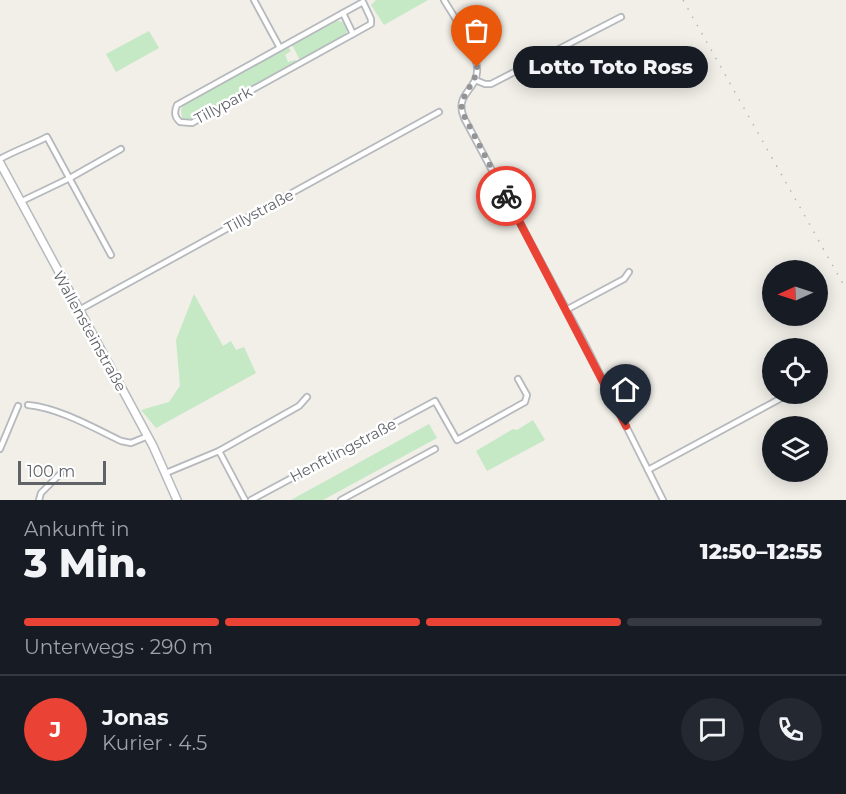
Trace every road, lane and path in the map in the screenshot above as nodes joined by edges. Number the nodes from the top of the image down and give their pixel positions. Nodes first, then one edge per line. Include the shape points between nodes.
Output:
1 (254, 0) edge
2 (444, 0) edge
3 (365, 1) edge
4 (342, 14) junction
5 (621, 17) dead end
6 (353, 34) junction
7 (280, 48) junction
8 (475, 80) junction
9 (439, 112) dead end
10 (121, 149) dead end
11 (0, 161) edge
12 (70, 178) junction
13 (20, 201) junction
14 (111, 255) dead end
15 (629, 272) dead end
16 (79, 309) junction
17 (566, 310) junction
18 (518, 379) dead end
19 (307, 397) dead end
20 (770, 404) edge
21 (28, 405) dead end
22 (18, 406) dead end
23 (148, 436) junction
24 (0, 449) edge
25 (435, 449) dead end
26 (219, 451) junction
27 (648, 470) junction
28 (61, 473) dead end
29 (166, 473) junction
30 (39, 500) edge
31 (177, 500) edge
32 (245, 500) edge
33 (251, 500) edge
34 (341, 500) edge
35 (663, 500) edge

1 - 7 street
2 - 8 street via 473,53
3 - 4 street, Tillypark
3 - 6 street, Tillypark via 371,24
4 - 6 street
4 - 7 street, Tillypark
5 - 8 street via 491,84
6 - 7 street, Tillypark via 192,123 176,118 177,105
8 - 17 street via 461,106 467,123
9 - 16 street, Tillystraße
10 - 12 street
11 - 12 street via 47,137
11 - 13 street, Wallensteinstraße
12 - 13 street
12 - 14 street
13 - 16 street, Wallensteinstraße
15 - 17 street via 624,279
16 - 23 street, Wallensteinstraße
17 - 27 street
18 - 33 street, Henftlingstraße via 527,395 525,402 458,440 435,401
19 - 26 street via 299,406
20 - 27 street
21 - 23 street via 39,406 121,441 131,443
22 - 24 street
23 - 29 street, Wallensteinstraße
25 - 34 street
26 - 29 street
26 - 32 street
27 - 35 street
28 - 30 street
29 - 31 street, Wallensteinstraße

